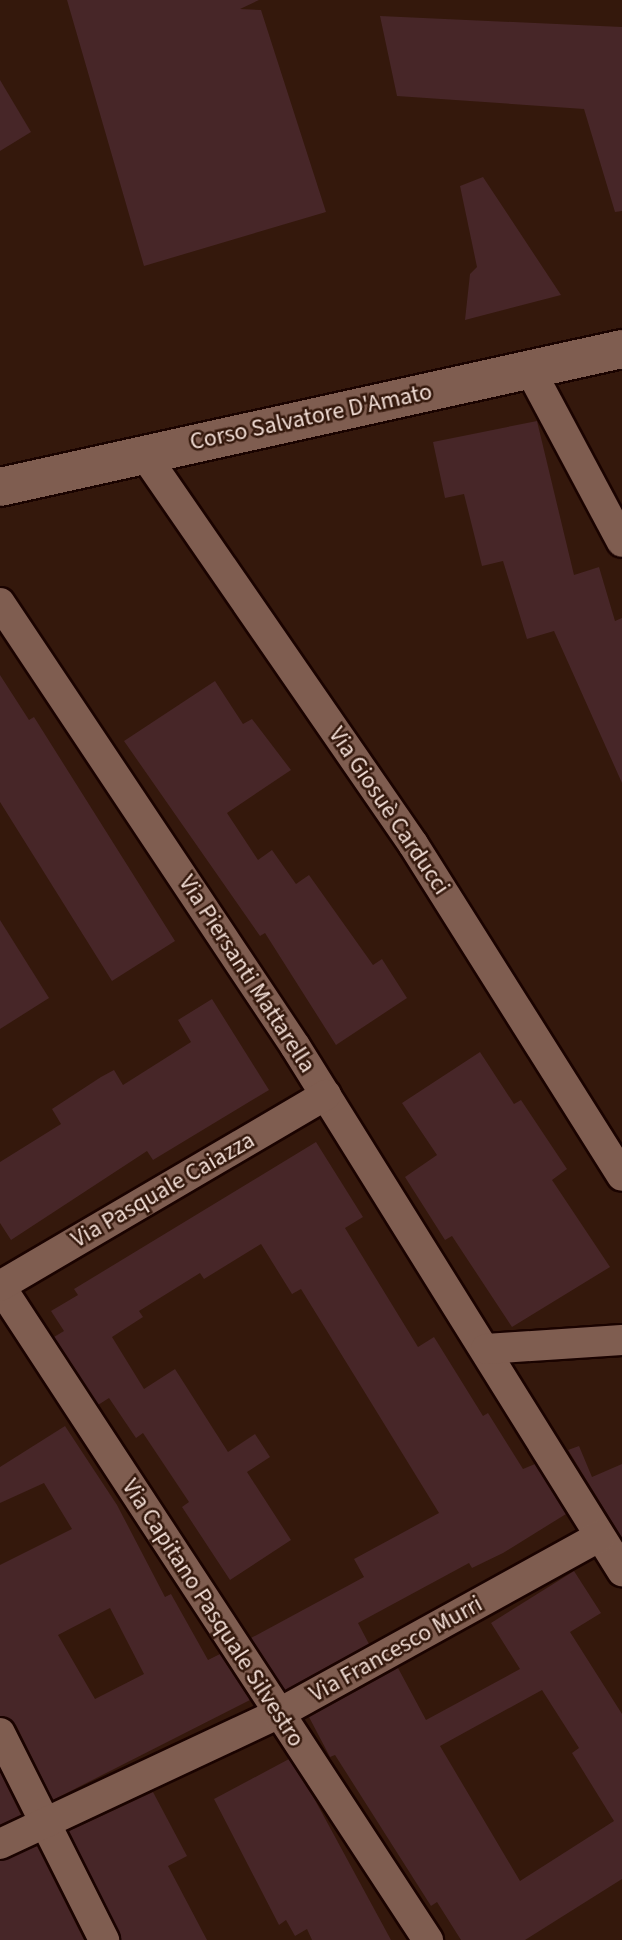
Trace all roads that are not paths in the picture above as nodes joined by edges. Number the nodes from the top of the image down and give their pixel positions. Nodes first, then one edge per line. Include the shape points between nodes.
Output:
1 (622, 349) edge
2 (529, 369) junction
3 (144, 454) junction
4 (0, 487) edge
5 (622, 542) edge
6 (0, 603) edge
7 (326, 1095) junction
8 (622, 1176) edge
9 (0, 1286) edge
10 (622, 1340) edge
11 (486, 1349) junction
12 (599, 1537) junction
13 (622, 1571) edge
14 (278, 1714) junction
15 (0, 1733) edge
16 (45, 1822) junction
17 (0, 1844) edge
18 (104, 1940) edge
19 (428, 1940) edge

1 - 2 street, Corso Salvatore D'Amato
2 - 3 street, Corso Salvatore D'Amato
2 - 5 street
3 - 4 street, Corso Salvatore D'Amato
3 - 8 street, Via Giosuè Carducci via 413,844
6 - 7 street, Via Piersanti Mattarella
7 - 9 street, Via Pasquale Caiazza
7 - 11 street, Via Piersanti Mattarella
9 - 14 street, Via Capitano Pasquale Silvestro
10 - 11 street
11 - 12 street, Via Piersanti Mattarella via 575,1490
12 - 13 street, Via Piersanti Mattarella
12 - 14 street, Via Francesco Murri
14 - 16 street, Via Francesco Murri
14 - 19 street, Via Capitano Pasquale Silvestro
15 - 16 street
16 - 17 street, Via Francesco Murri
16 - 18 street

